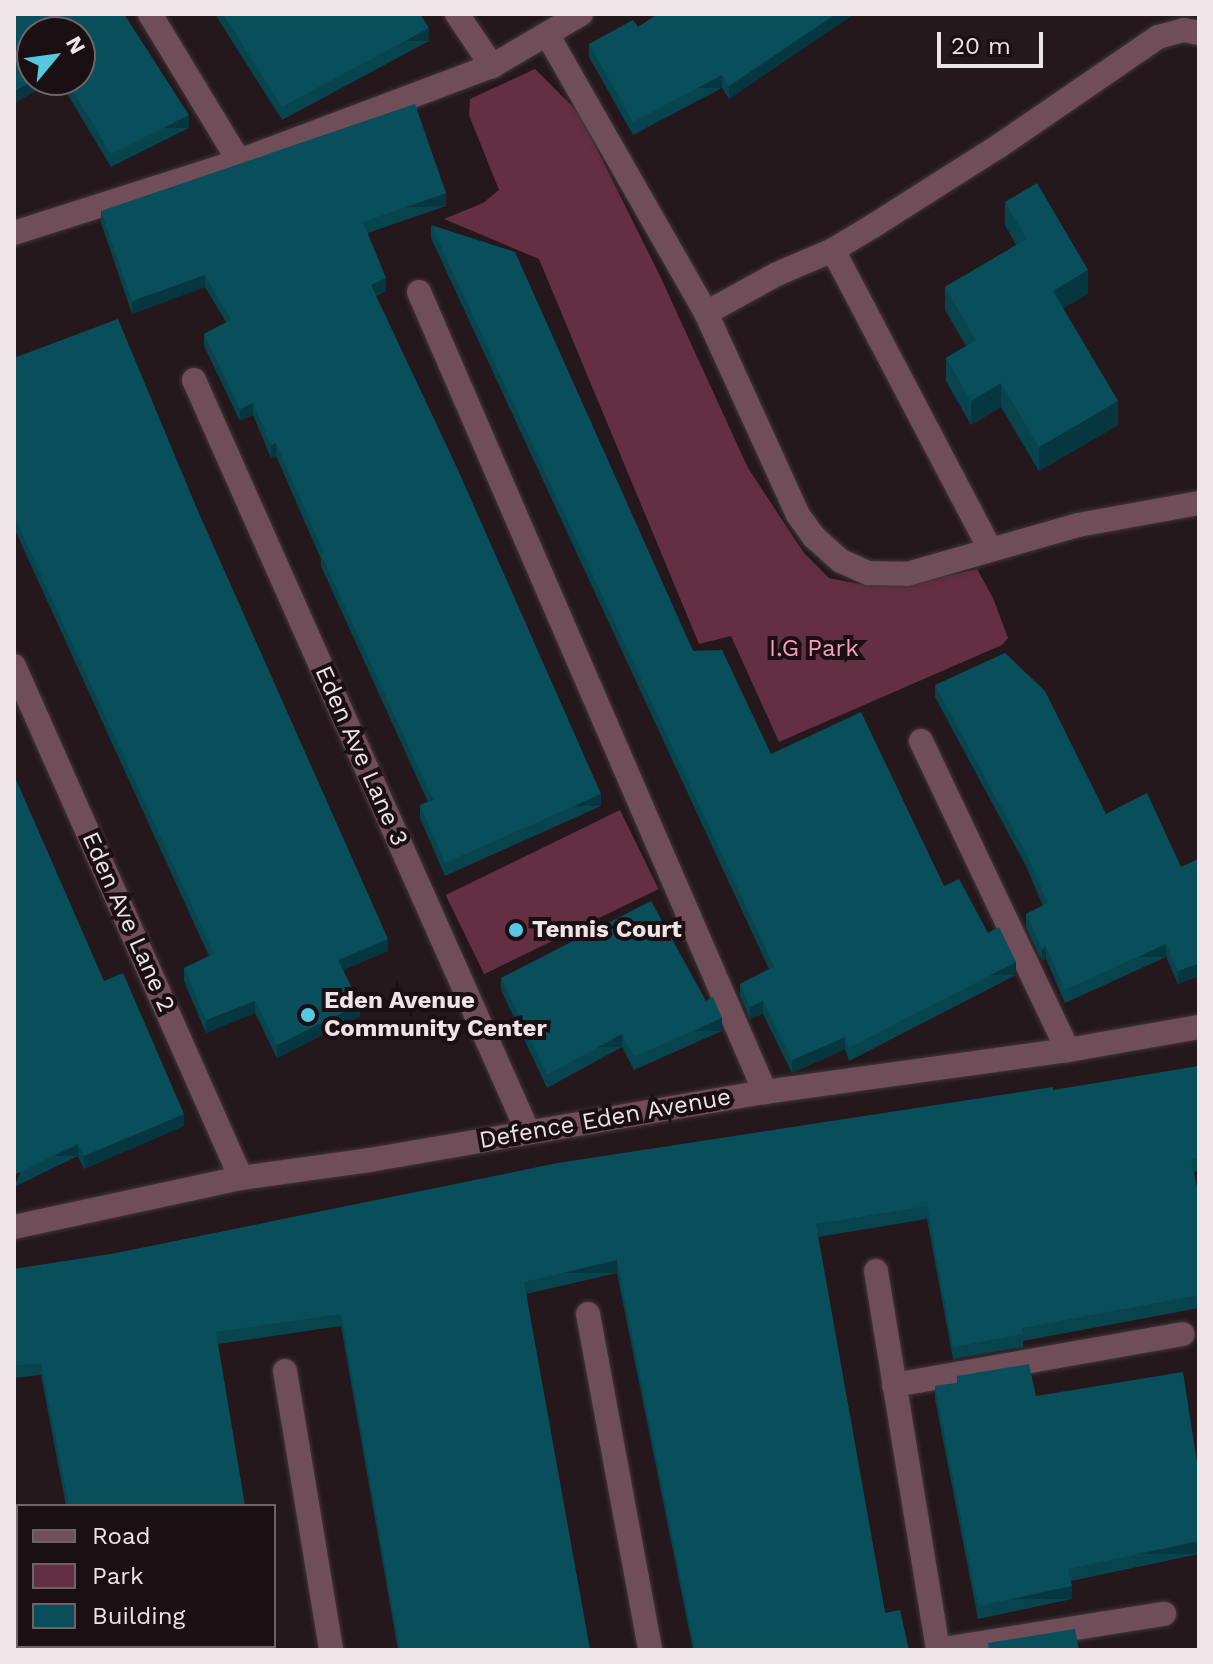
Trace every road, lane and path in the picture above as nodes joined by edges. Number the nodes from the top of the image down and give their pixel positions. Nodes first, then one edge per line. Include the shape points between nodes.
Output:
1 (150, 14) edge
2 (457, 14) edge
3 (581, 14) edge
4 (1199, 33) edge
5 (547, 34) junction
6 (492, 66) junction
7 (239, 161) junction
8 (14, 233) edge
9 (833, 250) junction
10 (419, 292) dead end
11 (706, 313) junction
12 (194, 380) dead end
13 (1199, 503) edge
14 (990, 549) junction
15 (14, 666) edge
16 (921, 741) dead end
17 (1199, 1027) edge
18 (1068, 1050) junction
19 (765, 1092) junction
20 (528, 1132) junction
21 (241, 1178) junction
22 (14, 1227) edge
23 (876, 1271) dead end
24 (588, 1314) dead end
25 (1183, 1334) dead end
26 (285, 1371) dead end
27 (894, 1385) junction
28 (1164, 1614) dead end
29 (331, 1650) edge
30 (650, 1650) edge
31 (938, 1650) edge

1 - 7 street
2 - 6 street
3 - 5 street
4 - 9 street via 1184,30 1158,37 999,146
5 - 6 street
5 - 11 street
6 - 7 street
7 - 8 street
9 - 11 street
9 - 14 street
10 - 19 street
11 - 14 street via 798,515 841,561 868,573 907,574
12 - 20 street, Eden Ave Lane 3
13 - 14 street via 1078,525
15 - 21 street, Eden Ave Lane 2
16 - 18 street
17 - 18 street, Defence Eden Avenue
18 - 19 street, Defence Eden Avenue
19 - 20 street, Defence Eden Avenue
20 - 21 street, Defence Eden Avenue
21 - 22 street, Defence Eden Avenue
23 - 27 street
24 - 30 street
25 - 27 street
26 - 29 street
27 - 31 street
28 - 31 street

